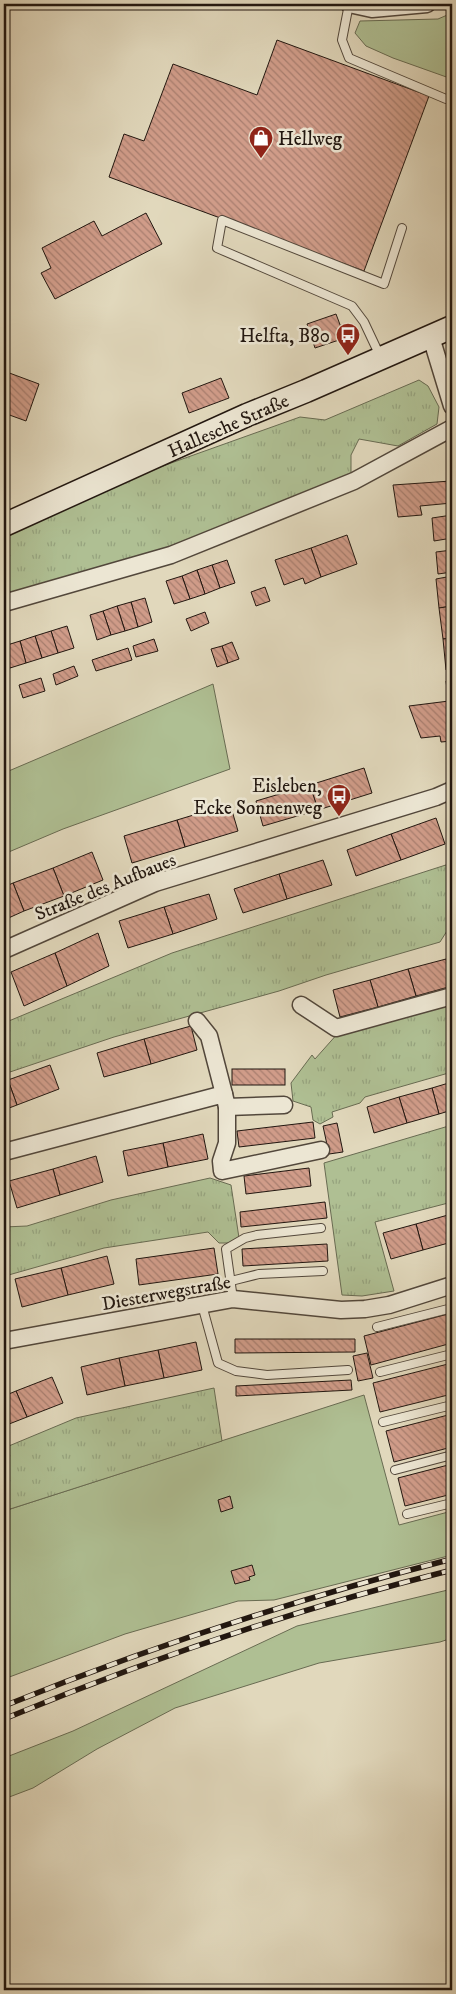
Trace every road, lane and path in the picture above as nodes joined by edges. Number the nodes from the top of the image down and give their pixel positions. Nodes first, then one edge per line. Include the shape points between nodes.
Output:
1 (349, 4) edge
2 (427, 4) edge
3 (446, 99) dead end
4 (402, 228) dead end
5 (452, 327) edge
6 (431, 337) junction
7 (381, 358) junction
8 (452, 406) edge
9 (452, 428) edge
10 (4, 525) edge
11 (4, 603) edge
12 (452, 790) edge
13 (4, 950) edge
14 (452, 996) edge
15 (301, 1004) dead end
16 (197, 1020) dead end
17 (226, 1100) junction
18 (284, 1105) dead end
19 (322, 1150) dead end
20 (4, 1152) edge
21 (321, 1228) dead end
22 (322, 1271) dead end
23 (231, 1281) junction
24 (452, 1285) edge
25 (233, 1299) junction
26 (202, 1305) junction
27 (452, 1308) edge
28 (377, 1327) dead end
29 (4, 1341) edge
30 (452, 1354) edge
31 (348, 1370) dead end
32 (380, 1372) dead end
33 (452, 1404) edge
34 (383, 1422) dead end
35 (452, 1455) edge
36 (394, 1470) dead end
37 (452, 1503) edge
38 (407, 1514) dead end

1 - 2 street via 372,9
1 - 3 lane via 342,40 349,58
4 - 7 lane via 384,284 222,220 217,248 352,306 364,322
5 - 6 main road, Hallesche Straße
6 - 7 main road, Hallesche Straße
6 - 8 street
7 - 10 main road, Hallesche Straße
9 - 11 street via 354,481 171,556
12 - 13 street, Straße des Aufbaues via 154,883
14 - 15 street via 336,1028
16 - 17 street via 209,1036
17 - 18 street
17 - 19 street via 227,1143 221,1161 222,1172
17 - 20 street
21 - 23 lane via 257,1235 226,1249
22 - 23 lane via 259,1274
23 - 25 lane
24 - 25 street, Diesterwegstraße via 389,1305 365,1309 341,1310
25 - 26 street, Diesterwegstraße
26 - 29 street, Diesterwegstraße
26 - 31 lane via 218,1363 236,1371 267,1374
27 - 28 lane
30 - 32 lane
33 - 34 lane
35 - 36 lane
37 - 38 lane

